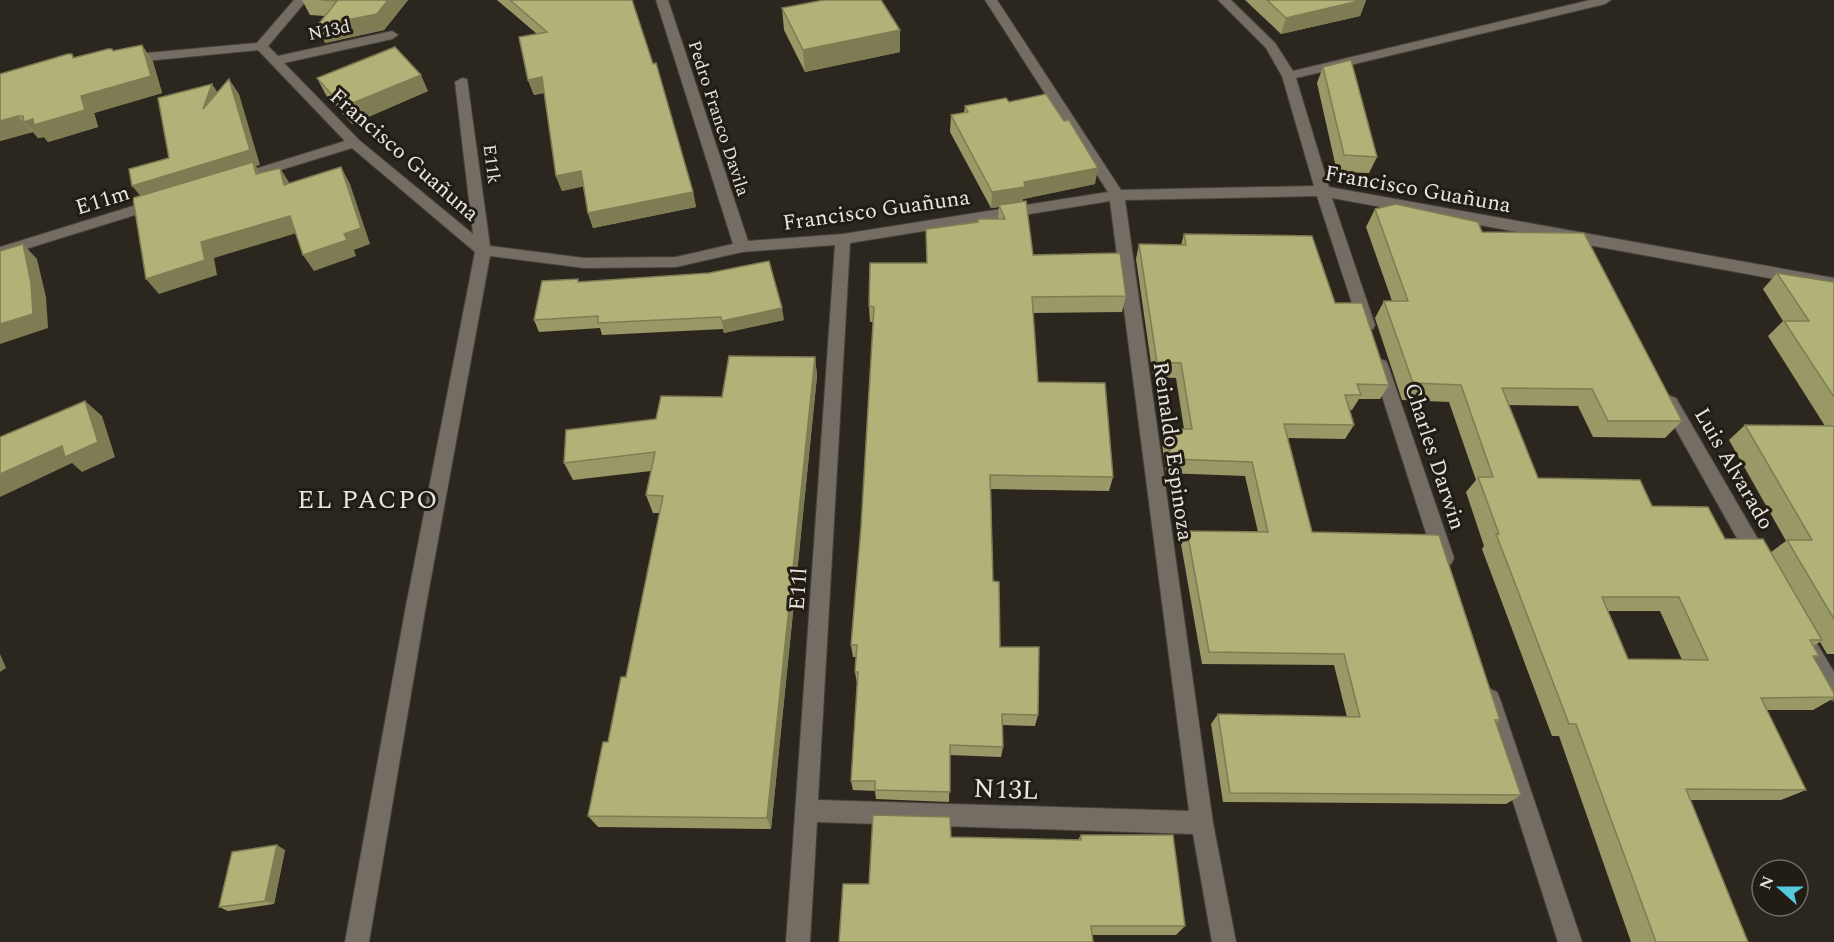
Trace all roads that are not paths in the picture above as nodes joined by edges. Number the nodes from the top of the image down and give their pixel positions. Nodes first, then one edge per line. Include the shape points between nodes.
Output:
1 (301, 0) edge
2 (662, 0) edge
3 (991, 0) edge
4 (1224, 0) edge
5 (1605, 0) edge
6 (392, 35) dead end
7 (261, 46) junction
8 (110, 61) edge
9 (274, 61) junction
10 (1289, 76) junction
11 (462, 82) dead end
12 (354, 143) junction
13 (217, 186) edge
14 (1323, 191) junction
15 (1117, 195) junction
16 (171, 200) edge
17 (1576, 237) junction
18 (843, 239) junction
19 (742, 247) junction
20 (483, 250) junction
21 (0, 252) edge
22 (1587, 258) edge
23 (1834, 284) edge
24 (1664, 392) edge
25 (1450, 578) edge
26 (1769, 578) edge
27 (1793, 619) edge
28 (1484, 680) edge
29 (1834, 691) edge
30 (807, 811) junction
31 (1202, 823) junction
32 (357, 942) edge
33 (798, 942) edge
34 (1224, 942) edge
35 (1570, 942) edge

1 - 7 street
2 - 19 street, Pedro Franco Davila
3 - 15 street, Reinaldo Espinoza
4 - 10 street, Charles Darwin via 1270,46
5 - 10 street
6 - 9 street, N13d
7 - 8 street
7 - 9 street, Francisco Guañuna
9 - 12 street, Francisco Guañuna
10 - 14 street, Charles Darwin
11 - 20 street, E11k
12 - 13 street
12 - 20 street, Francisco Guañuna
14 - 15 street, Francisco Guañuna
14 - 17 street, Francisco Guañuna
14 - 25 street, Charles Darwin
15 - 18 street, Francisco Guañuna
15 - 31 street, Reinaldo Espinoza
16 - 21 street, E11m
17 - 22 street
17 - 23 street, Francisco Guañuna
18 - 19 street, Francisco Guañuna
18 - 30 street, E11l
19 - 20 street, Francisco Guañuna via 676,262 584,263
20 - 32 street, E11k
24 - 26 street, Luis Alvarado
27 - 29 street
28 - 35 street
30 - 31 street, N13L
30 - 33 street, E11l
31 - 34 street, Reinaldo Espinoza

